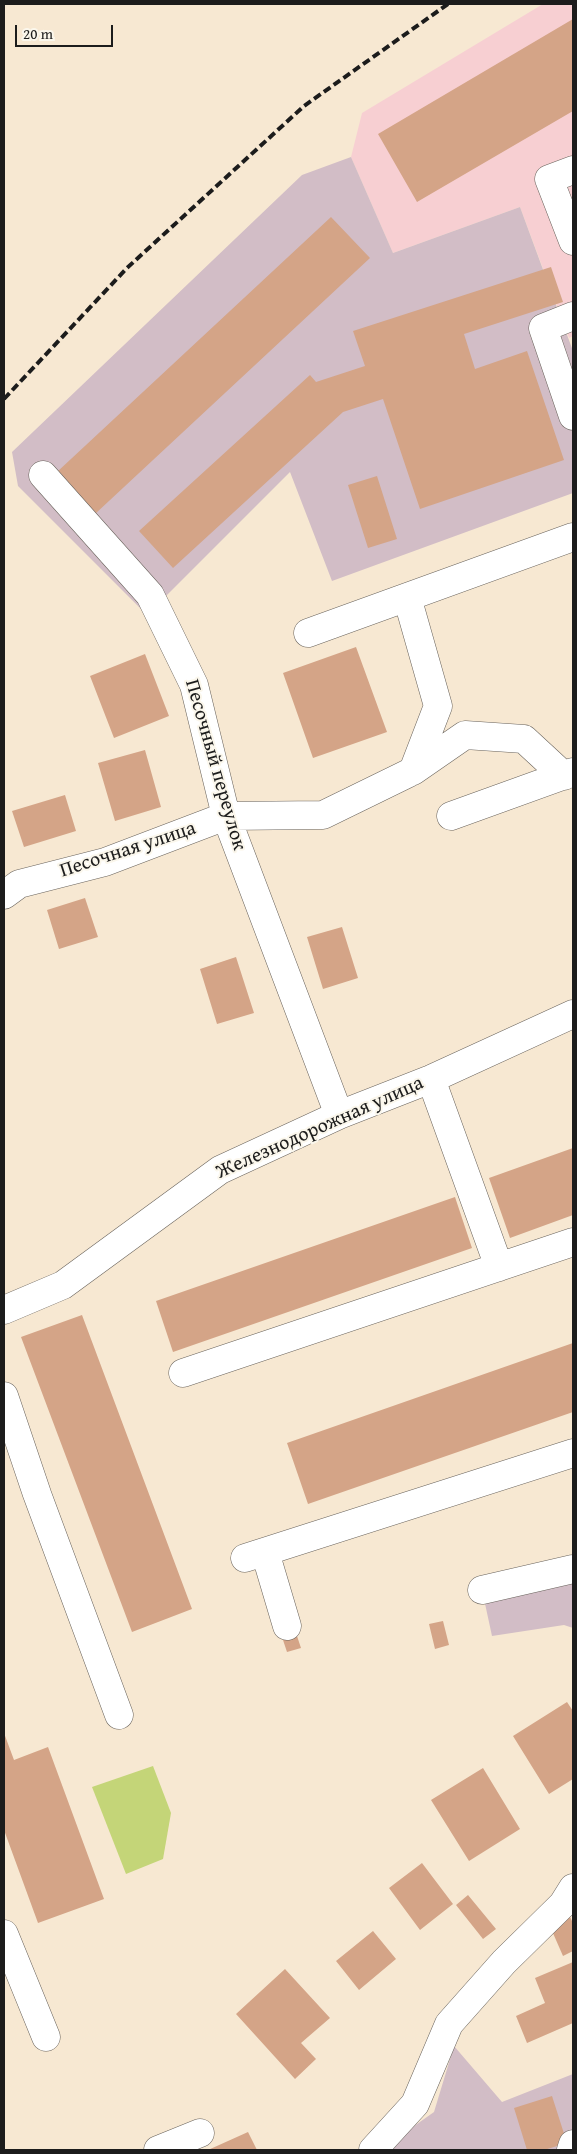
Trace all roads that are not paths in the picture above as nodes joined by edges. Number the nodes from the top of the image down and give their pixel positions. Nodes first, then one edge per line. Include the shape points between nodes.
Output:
1 (573, 170) edge
2 (573, 241) edge
3 (573, 316) edge
4 (573, 416) edge
5 (43, 476) dead end
6 (573, 537) edge
7 (407, 598) junction
8 (308, 633) dead end
9 (413, 771) junction
10 (568, 774) edge
11 (226, 816) junction
12 (451, 816) dead end
13 (4, 895) edge
14 (573, 1014) edge
15 (431, 1079) junction
16 (339, 1116) junction
17 (573, 1242) edge
18 (499, 1267) junction
19 (4, 1310) edge
20 (183, 1373) dead end
21 (4, 1396) edge
22 (573, 1453) edge
23 (573, 1568) edge
24 (482, 1590) dead end
25 (286, 1626) dead end
26 (119, 1715) dead end
27 (573, 1888) edge
28 (4, 1934) edge
29 (46, 2037) dead end
30 (200, 2133) dead end
31 (573, 2144) edge
32 (158, 2150) edge
33 (373, 2150) edge
34 (571, 2150) edge

1 - 2 street via 549,179
3 - 4 street via 543,328
5 - 11 street, Песочный переулок via 150,595 194,685
6 - 7 street
7 - 8 street
7 - 9 street via 438,706
9 - 10 street via 465,736 524,739
9 - 11 street via 323,815
10 - 12 street
11 - 13 street, Песочная улица via 105,862 19,884
11 - 16 street, Песочный переулок
14 - 15 street, Железнодорожная улица
15 - 16 street, Железнодорожная улица
15 - 18 street
16 - 19 street, Железнодорожная улица via 220,1170 63,1285
17 - 18 street
18 - 20 street
21 - 26 street
22 - 25 street via 255,1555
23 - 24 street
27 - 33 street via 562,1904 449,2024 414,2104
28 - 29 street
30 - 32 street
31 - 34 street

